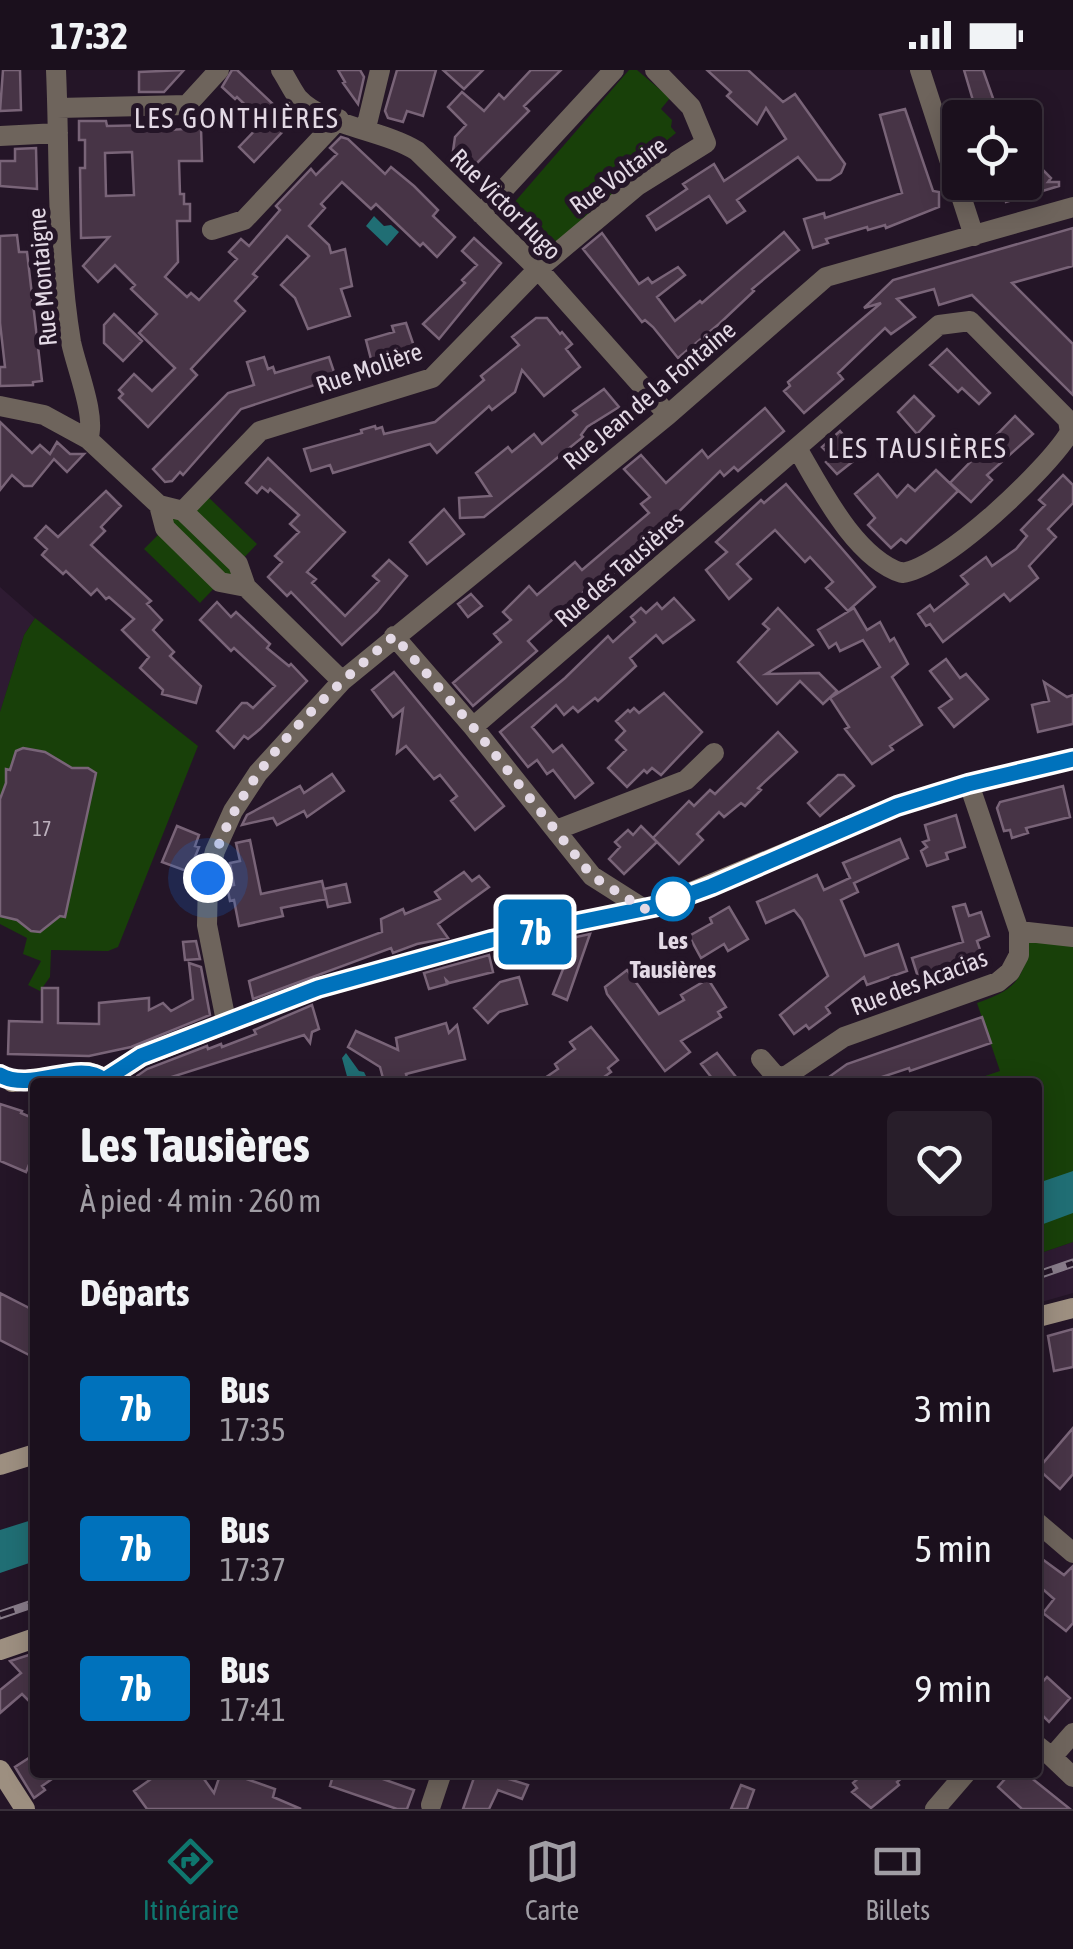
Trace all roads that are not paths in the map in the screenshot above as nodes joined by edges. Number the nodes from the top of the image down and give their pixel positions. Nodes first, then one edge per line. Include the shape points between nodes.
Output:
1 (56, 70) edge
2 (219, 70) edge
3 (281, 70) edge
4 (380, 70) edge
5 (614, 70) edge
6 (655, 70) edge
7 (920, 70) edge
8 (58, 108) junction
9 (338, 119) junction
10 (366, 128) junction
11 (58, 133) junction
12 (0, 136) edge
13 (1073, 207) edge
14 (482, 214) junction
15 (212, 230) dead end
16 (974, 236) junction
17 (538, 269) junction
18 (0, 406) edge
19 (668, 415) junction
20 (1070, 432) edge
21 (88, 439) junction
22 (798, 448) junction
23 (159, 505) junction
24 (183, 511) junction
25 (246, 587) junction
26 (394, 636) junction
27 (342, 681) junction
28 (473, 727) junction
29 (714, 754) dead end
30 (1073, 759) edge
31 (968, 784) junction
32 (556, 830) junction
33 (592, 876) junction
34 (644, 909) junction
35 (599, 920) junction
36 (1019, 931) junction
37 (1073, 937) edge
38 (226, 1021) junction
39 (761, 1059) dead end
40 (72, 1078) edge
41 (100, 1078) edge
42 (110, 1078) edge
43 (6, 1079) edge
44 (30, 1091) edge
45 (1073, 1308) edge
46 (1042, 1317) edge
47 (30, 1456) edge
48 (0, 1465) edge
49 (1042, 1526) edge
50 (1073, 1553) edge
51 (30, 1640) edge
52 (0, 1650) edge
53 (1073, 1733) edge
54 (1044, 1751) edge
55 (0, 1770) edge
56 (1073, 1777) edge
57 (440, 1778) edge
58 (963, 1778) edge
59 (431, 1805) dead end
60 (25, 1809) edge
61 (935, 1809) edge

1 - 8 street, Rue Montaigne
2 - 8 street via 187,105
3 - 9 street, Rue Victor Hugo via 299,99
4 - 10 street
5 - 14 street
6 - 17 street, Rue Voltaire via 691,107 706,143 637,186
7 - 16 street
8 - 11 street, Rue Montaigne
9 - 10 street, Rue Victor Hugo
9 - 15 street via 244,220
10 - 14 street, Rue Victor Hugo via 418,151
11 - 12 street
11 - 21 street, Rue Montaigne via 66,313 92,423
13 - 16 street, Rue Jean de la Fontaine
14 - 17 street, Rue Victor Hugo
16 - 19 street, Rue Jean de la Fontaine via 826,277
17 - 19 street, Rue Victor Hugo
17 - 24 street, Rue Molière via 432,378 260,430
18 - 21 street via 44,416
19 - 26 street, Rue Jean de la Fontaine
20 - 22 street, Rue des Tausières via 970,321 939,325
20 - 22 street, Rue des Tausières via 990,520 902,573 879,564 857,540
21 - 23 street
22 - 28 street, Rue des Tausières
23 - 24 street
23 - 25 street via 165,528 220,582
24 - 25 street via 238,564
25 - 27 street
26 - 27 street, Rue Jean de la Fontaine
26 - 28 street
27 - 38 street, Rue Jean de la Fontaine via 258,773 215,851 207,914
28 - 32 street
29 - 32 street via 686,780
30 - 31 street
31 - 34 street via 897,806
31 - 36 street
32 - 33 street
33 - 34 street
33 - 35 street
34 - 35 street
35 - 38 street via 398,964
36 - 37 street
36 - 39 street, Rue des Acacias via 1019,956 998,982 844,1037 783,1078
38 - 42 street via 141,1056
40 - 41 street
43 - 44 street
45 - 46 street
47 - 48 street
49 - 50 street
51 - 52 street
53 - 54 street
54 - 56 street
55 - 60 street
57 - 59 street
58 - 61 street

